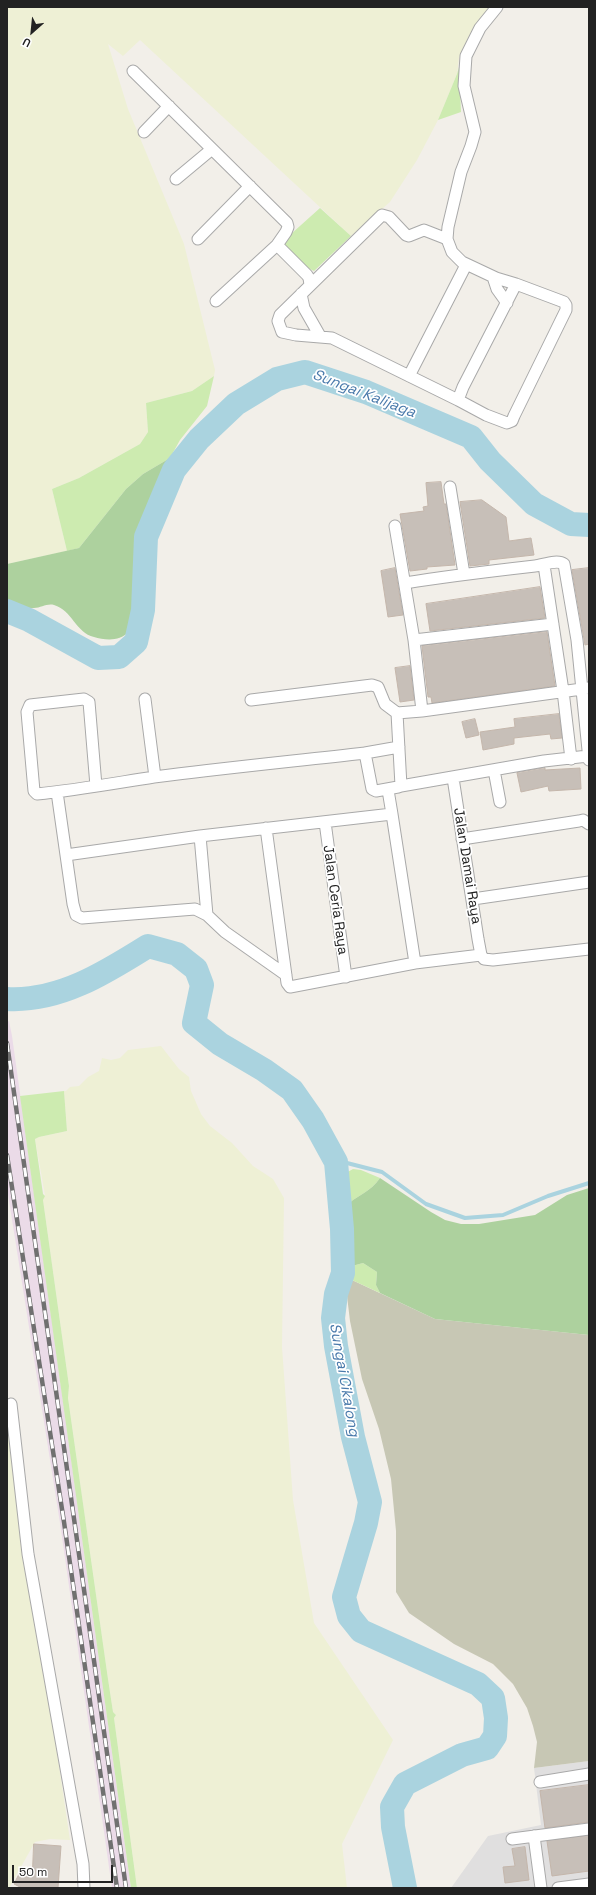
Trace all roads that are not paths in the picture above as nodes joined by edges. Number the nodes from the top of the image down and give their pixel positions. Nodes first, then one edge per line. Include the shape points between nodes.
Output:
1 (497, 7) edge
2 (133, 71) dead end
3 (169, 106) junction
4 (144, 132) dead end
5 (212, 149) junction
6 (176, 179) dead end
7 (250, 186) junction
8 (447, 238) junction
9 (198, 239) dead end
10 (277, 245) junction
11 (466, 265) junction
12 (493, 277) junction
13 (516, 284) junction
14 (310, 285) junction
15 (301, 294) junction
16 (216, 301) dead end
17 (507, 303) junction
18 (320, 336) junction
19 (409, 376) junction
20 (458, 400) junction
21 (450, 487) dead end
22 (395, 526) dead end
23 (544, 565) junction
24 (464, 574) junction
25 (405, 583) junction
26 (553, 624) junction
27 (414, 640) junction
28 (585, 688) edge
29 (563, 690) junction
30 (145, 699) dead end
31 (251, 700) dead end
32 (422, 711) junction
33 (396, 712) junction
34 (399, 747) junction
35 (365, 753) junction
36 (571, 758) junction
37 (589, 758) edge
38 (494, 770) junction
39 (155, 777) junction
40 (453, 778) junction
41 (96, 786) junction
42 (401, 786) junction
43 (388, 790) junction
44 (57, 792) junction
45 (500, 802) dead end
46 (392, 814) junction
47 (325, 822) junction
48 (589, 824) edge
49 (266, 828) junction
50 (200, 836) junction
51 (462, 839) junction
52 (66, 855) junction
53 (589, 882) edge
54 (473, 899) junction
55 (206, 915) junction
56 (589, 949) edge
57 (481, 955) junction
58 (415, 963) junction
59 (286, 975) junction
60 (346, 977) junction
61 (10, 1404) dead end
62 (589, 1774) edge
63 (540, 1782) dead end
64 (589, 1829) edge
65 (534, 1836) junction
66 (512, 1839) dead end
67 (589, 1884) edge
68 (84, 1888) edge
69 (541, 1888) edge
70 (558, 1888) edge

1 - 8 street via 480,28 466,56 464,86 475,132 461,172
2 - 3 street
3 - 4 street
3 - 5 street
5 - 6 street
5 - 7 street
7 - 9 street
7 - 10 street via 287,223 286,232
8 - 11 street via 452,252
8 - 14 street via 424,230 406,235 388,217 382,215
10 - 14 street via 309,278
10 - 16 street
11 - 12 street
11 - 19 street
12 - 13 street
12 - 17 street via 496,289
13 - 17 street
13 - 20 street via 566,305 512,421 507,423 486,415
14 - 15 street
15 - 18 street via 304,308
15 - 18 street via 280,316 279,326 282,332 288,334
17 - 20 street
18 - 19 street via 332,338
19 - 20 street
21 - 24 street
22 - 25 street
23 - 24 street
23 - 26 street
23 - 28 street via 557,562 564,564
24 - 25 street
25 - 27 street
26 - 27 street
26 - 29 street
27 - 32 street
28 - 29 street
28 - 37 street
29 - 32 street
29 - 36 street
30 - 39 street
31 - 33 street via 376,686 385,704
32 - 33 street
33 - 34 street
34 - 35 street
34 - 42 street
35 - 39 street
35 - 43 street via 372,789
36 - 37 street
36 - 38 street
38 - 40 street
38 - 45 street
39 - 41 street
40 - 42 street
40 - 51 street, Jalan Damai Raya
41 - 44 street
41 - 44 street via 89,702 84,699 32,704 27,712 34,791 37,794
42 - 43 street
43 - 46 street
44 - 52 street
46 - 47 street
46 - 58 street
47 - 49 street
47 - 60 street, Jalan Ceria Raya
48 - 51 street via 583,820
49 - 50 street
49 - 59 street
50 - 52 street
50 - 55 street
51 - 54 street, Jalan Damai Raya
52 - 55 street via 74,913 78,917 190,908
53 - 54 street
54 - 57 street, Jalan Damai Raya
55 - 59 street via 225,932
56 - 57 street via 493,960 487,960
57 - 58 street
58 - 60 street
59 - 60 street via 290,987
61 - 68 street via 28,1554 81,1856
62 - 63 street
64 - 65 street
65 - 66 street
65 - 69 street
67 - 70 street

